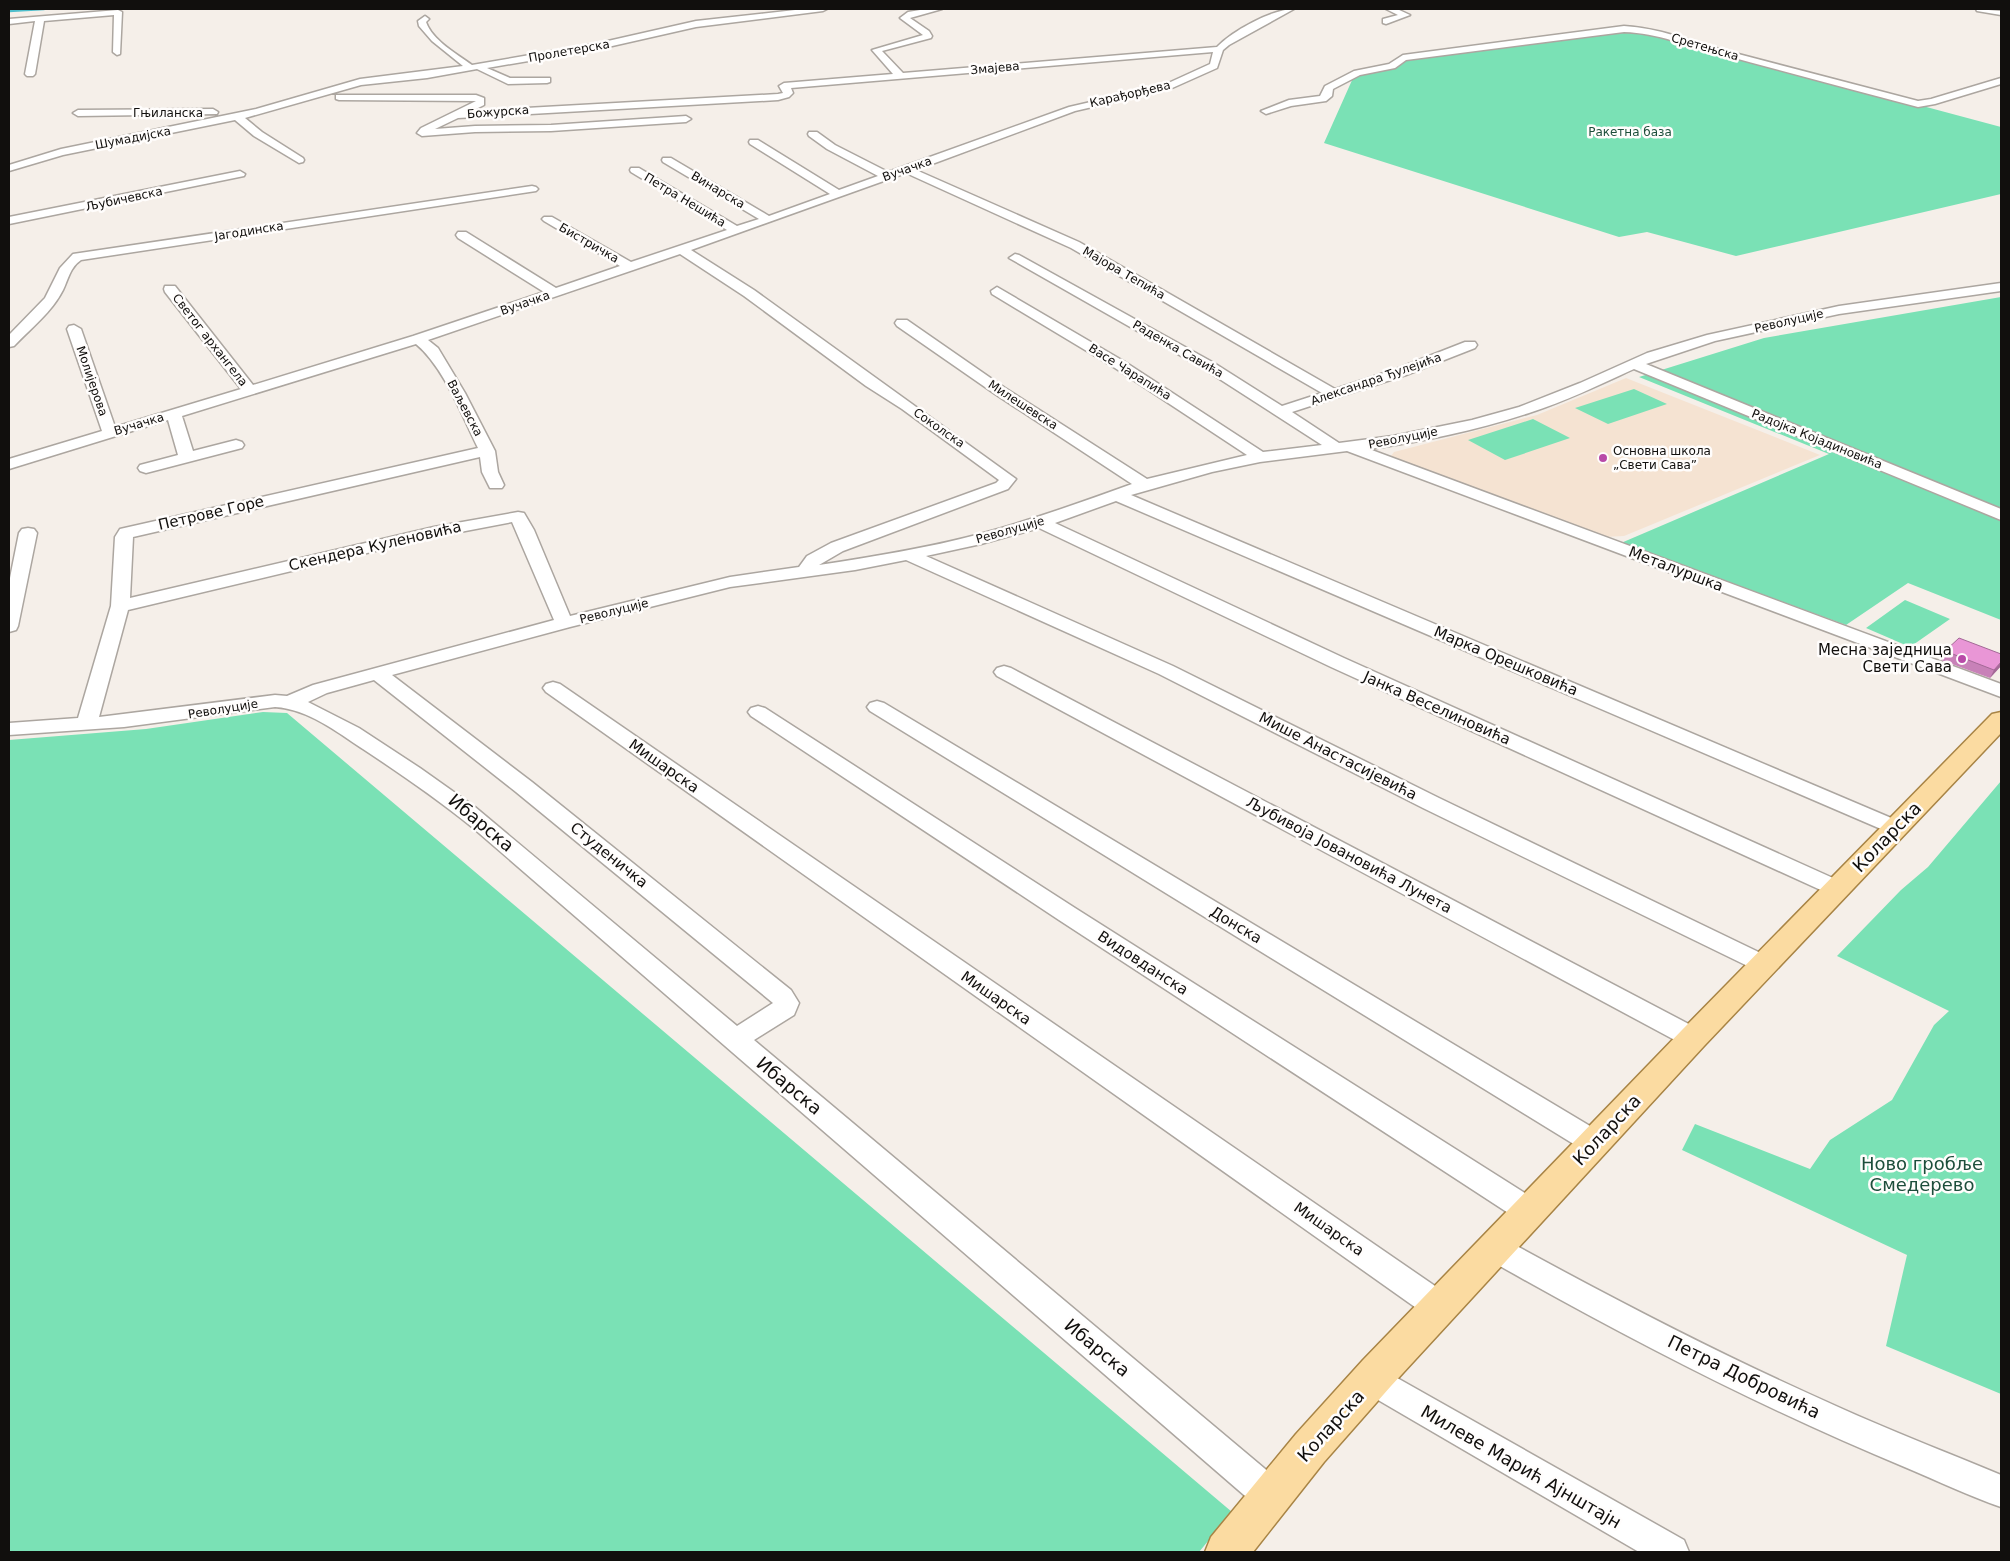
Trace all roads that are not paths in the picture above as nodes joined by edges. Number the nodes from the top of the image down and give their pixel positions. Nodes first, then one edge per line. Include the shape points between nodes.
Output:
1 (822, 9) edge
2 (938, 9) edge
3 (1290, 9) edge
4 (1390, 9) edge
5 (1980, 9) edge
6 (1266, 11) dead end
7 (2001, 12) edge
8 (1279, 14) junction
9 (40, 19) junction
10 (425, 19) dead end
11 (9, 21) edge
12 (1386, 21) dead end
13 (1219, 49) junction
14 (117, 52) dead end
15 (475, 67) junction
16 (30, 74) dead end
17 (900, 75) junction
18 (547, 80) dead end
19 (2001, 81) edge
20 (316, 97) junction
21 (783, 97) joint
22 (1266, 111) dead end
23 (258, 112) junction
24 (78, 113) dead end
25 (457, 115) junction
26 (238, 117) junction
27 (686, 118) dead end
28 (1036, 122) joint
29 (813, 134) dead end
30 (754, 142) dead end
31 (299, 160) dead end
32 (667, 160) dead end
33 (9, 168) edge
34 (906, 169) junction
35 (635, 170) dead end
36 (240, 174) dead end
37 (887, 176) junction
38 (532, 189) dead end
39 (838, 194) junction
40 (548, 219) dead end
41 (768, 220) junction
42 (9, 221) edge
43 (735, 230) junction
44 (462, 235) dead end
45 (681, 249) junction
46 (1015, 258) dead end
47 (630, 267) junction
48 (2001, 287) edge
49 (170, 289) dead end
50 (997, 291) dead end
51 (555, 293) junction
52 (902, 324) dead end
53 (74, 330) dead end
54 (418, 339) junction
55 (9, 343) edge
56 (1470, 345) dead end
57 (1633, 364) junction
58 (250, 391) junction
59 (1334, 394) junction
60 (1281, 411) junction
61 (174, 414) junction
62 (110, 433) junction
63 (236, 445) dead end
64 (1344, 448) junction
65 (487, 450) junction
66 (1260, 457) junction
67 (187, 458) junction
68 (9, 464) edge
69 (146, 468) dead end
70 (1145, 485) junction
71 (496, 486) dead end
72 (1116, 495) junction
73 (2001, 515) edge
74 (1040, 522) junction
75 (28, 533) dead end
76 (908, 554) junction
77 (805, 572) junction
78 (120, 606) junction
79 (564, 623) junction
80 (9, 626) edge
81 (1004, 672) dead end
82 (377, 673) junction
83 (553, 688) dead end
84 (2001, 691) edge
85 (290, 702) junction
86 (877, 707) dead end
87 (758, 712) dead end
88 (2001, 719) edge
89 (87, 723) junction
90 (9, 729) edge
91 (1895, 828) junction
92 (1836, 889) junction
93 (1764, 965) junction
94 (1693, 1038) junction
95 (736, 1040) junction
96 (1595, 1143) junction
97 (1529, 1211) junction
98 (1494, 1248) junction
99 (1440, 1307) junction
100 (1372, 1380) junction
101 (2001, 1491) edge
102 (1271, 1496) junction
103 (1226, 1552) edge
104 (1672, 1552) edge

1 - 15 street, Пролетерска via 696,24 599,46
2 - 17 street via 904,18 928,36 876,50
3 - 8 street, Карађорђева
4 - 12 street via 1406,15
5 - 7 street
6 - 8 street
8 - 13 street, Карађорђева via 1231,38
9 - 11 street
9 - 14 street via 118,12
9 - 16 street
10 - 15 street via 422,26 433,38
13 - 17 street, Змајева
13 - 28 street, Карађорђева via 1214,66 1183,81 1085,105
15 - 18 street via 508,81
15 - 20 street, Пролетерска via 360,82
17 - 21 street, Змајева via 786,85 788,94
19 - 22 street, Сретењска via 1918,104 1630,28 1402,59 1389,67 1357,73 1328,88 1323,99 1289,103
20 - 23 street, Пролетерска
20 - 25 street, Пролетерска via 482,100 482,103
21 - 25 street, Божурска
23 - 24 street, Гњиланска
23 - 26 street, Шумадијска
25 - 27 street, Божурска via 422,133
26 - 31 street
26 - 33 street, Шумадијска via 61,152
28 - 34 street, Вучачка
29 - 37 street
30 - 39 street
32 - 41 street, Винарска
34 - 37 street, Вучачка
34 - 59 street, Мајора Тепића via 1075,245
35 - 43 street, Петра Нешића
36 - 42 street, Љубичевска
37 - 39 street, Вучачка
38 - 55 street, Јагодинска via 77,257 68,264 47,305
39 - 41 street, Вучачка
40 - 47 street, Бистричка
41 - 43 street, Вучачка
43 - 45 street, Вучачка
44 - 51 street
45 - 47 street, Вучачка
45 - 77 street, Соколска via 749,293 1008,479 1002,486 831,550 813,560
46 - 60 street, Раденка Савића via 1209,366
47 - 51 street, Вучачка
48 - 57 street, Револуције via 1839,310 1703,340 1669,349
49 - 58 street, Светог архангела
50 - 66 street, Васе Чарапића
51 - 54 street, Вучачка
52 - 70 street, Милешевска
53 - 62 street, Молијерова
54 - 58 street, Вучачка
54 - 65 street, Ваљевска via 433,351
56 - 59 street, Александра Ђулејића
57 - 64 street, Револуције via 1502,416 1438,432
57 - 73 street, Радојка Којадиновића
58 - 61 street, Вучачка
59 - 60 street, Александра Ђулејића
60 - 64 street, Раденка Савића
61 - 62 street, Вучачка
61 - 67 street
62 - 68 street, Вучачка
63 - 67 street
64 - 66 street, Револуције
64 - 84 street, Металуршка
65 - 71 street, Ваљевска
65 - 78 street, Петрове Горе via 126,532
66 - 70 street, Револуције
67 - 69 street
70 - 72 street, Револуције
72 - 74 street, Револуције
72 - 91 street, Марка Орешковића
74 - 76 street, Револуције via 981,539
74 - 92 street, Јанка Веселиновића via 1363,676
75 - 80 street
76 - 77 street, Револуције
76 - 93 street, Мише Анастасијевића via 1166,670
77 - 79 street, Револуције via 730,582
78 - 79 street, Скендера Куленовића via 434,532 514,517 525,530
78 - 89 street, Петрове Горе
79 - 82 street, Револуције
81 - 94 street, Љубивоја Јовановића Лунета
82 - 85 street, Револуције via 314,691
82 - 95 street, Студеничка via 524,787 782,996 785,1008
83 - 99 street, Мишарска
85 - 89 street, Револуције via 275,701 170,716
85 - 95 street, Ибарска via 336,722 442,792
86 - 96 street, Донска
87 - 97 street, Видовданска
88 - 91 main road, Коларска
89 - 90 street, Револуције
91 - 92 main road, Коларска
92 - 93 main road, Коларска
93 - 94 main road, Коларска
94 - 96 main road, Коларска
95 - 102 street, Ибарска
96 - 97 main road, Коларска
97 - 98 main road, Коларска
98 - 99 main road, Коларска
98 - 101 street, Петра Добровића via 1723,1368 1871,1437
99 - 100 main road, Коларска
100 - 102 main road, Коларска
100 - 104 street, Милеве Марић Ајнштајн
102 - 103 main road, Коларска

